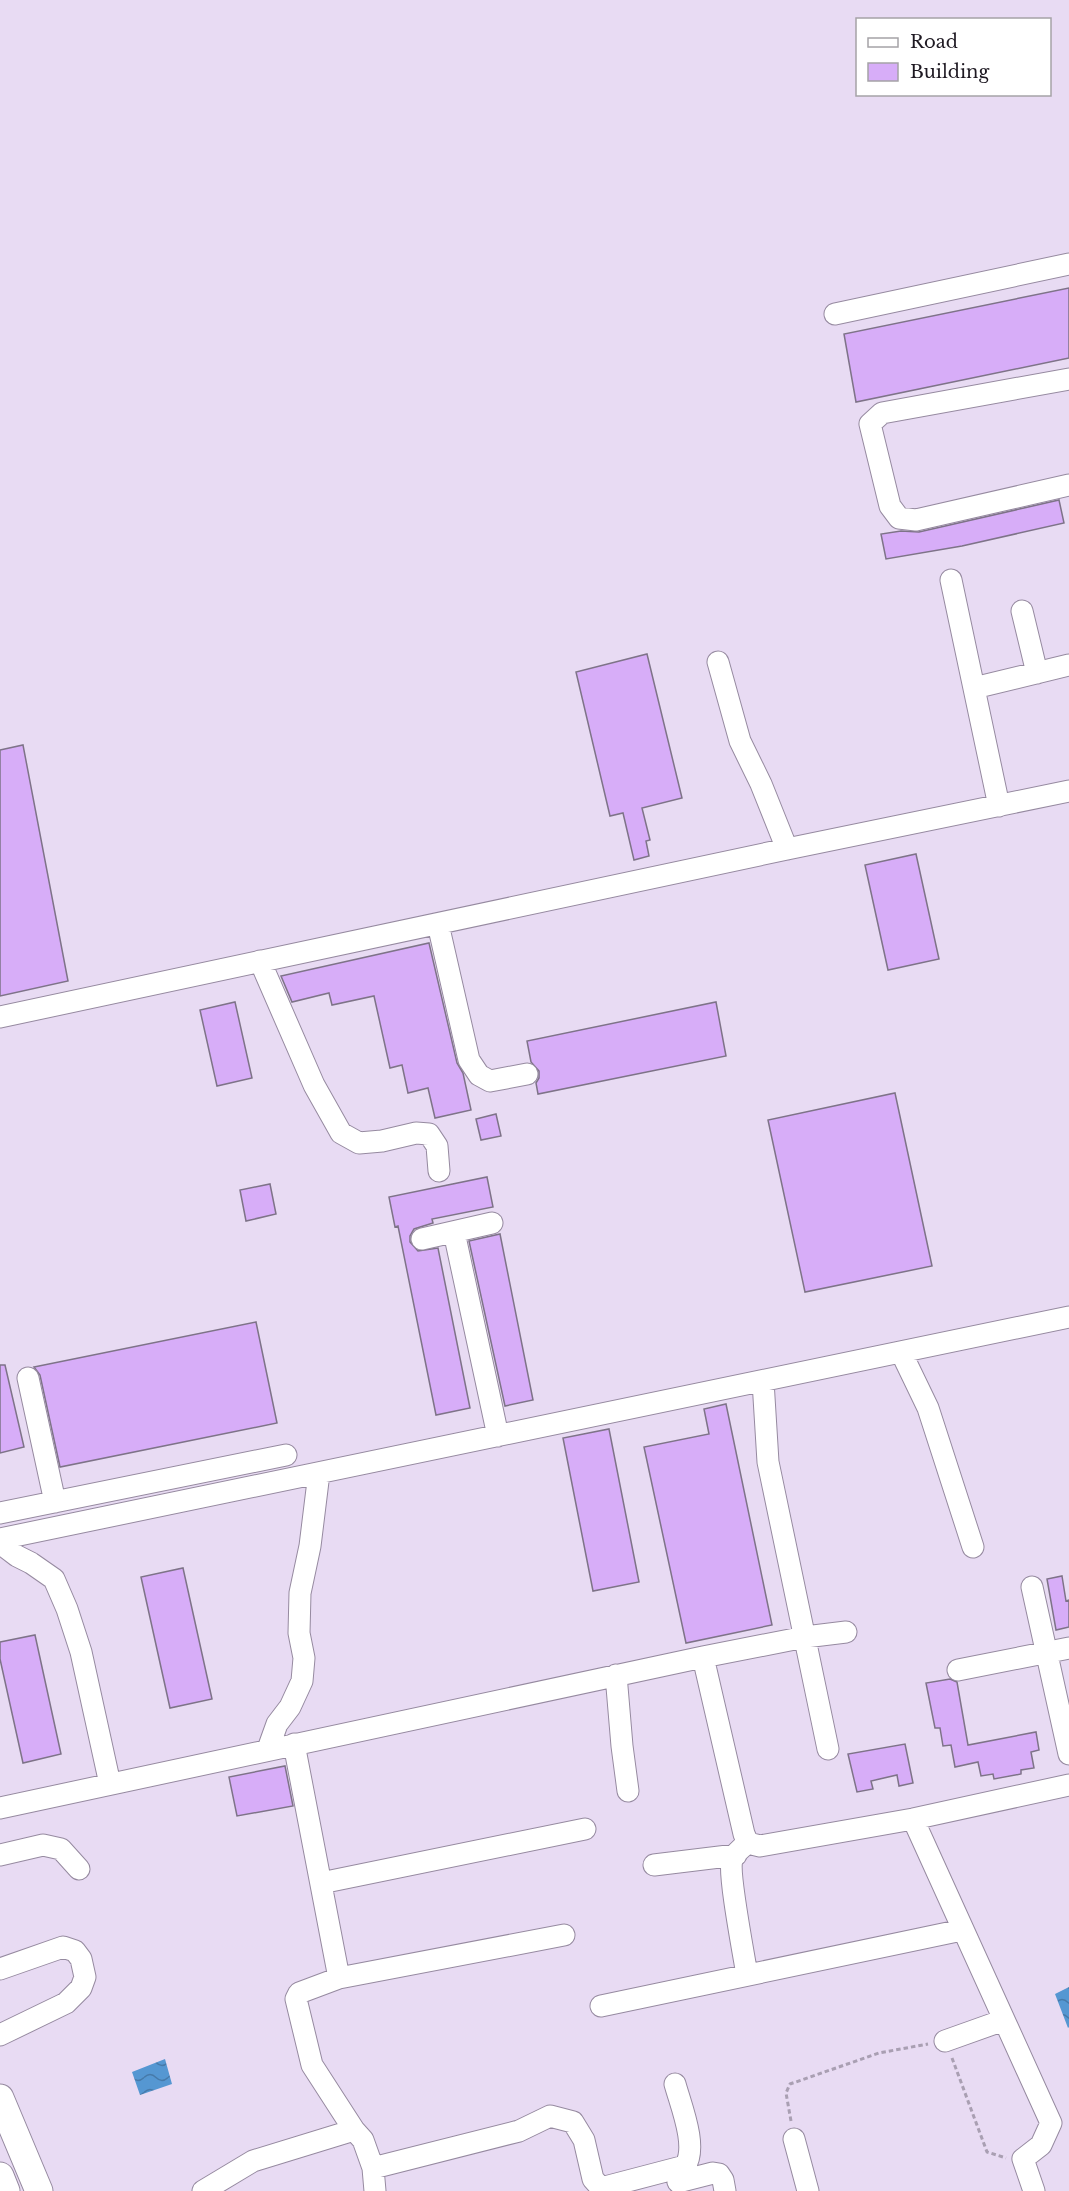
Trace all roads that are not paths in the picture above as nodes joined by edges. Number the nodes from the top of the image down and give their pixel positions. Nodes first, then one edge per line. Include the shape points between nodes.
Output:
1 (1069, 264) edge
2 (835, 314) dead end
3 (1069, 379) edge
4 (1068, 488) edge
5 (951, 580) dead end
6 (1022, 611) dead end
7 (718, 662) dead end
8 (1069, 665) edge
9 (1037, 673) junction
10 (974, 688) junction
11 (1069, 791) edge
12 (999, 806) junction
13 (787, 849) junction
14 (438, 924) junction
15 (260, 961) junction
16 (0, 1017) edge
17 (527, 1074) dead end
18 (439, 1171) dead end
19 (492, 1223) dead end
20 (454, 1232) junction
21 (422, 1239) dead end
22 (1069, 1317) edge
23 (901, 1352) junction
24 (28, 1378) dead end
25 (763, 1381) junction
26 (498, 1436) junction
27 (286, 1455) dead end
28 (319, 1473) junction
29 (55, 1502) junction
30 (0, 1513) edge
31 (0, 1541) edge
32 (973, 1547) dead end
33 (1032, 1587) dead end
34 (846, 1632) dead end
35 (805, 1637) junction
36 (1069, 1648) edge
37 (1047, 1653) junction
38 (703, 1657) junction
39 (958, 1670) dead end
40 (616, 1675) junction
41 (294, 1744) junction
42 (268, 1749) junction
43 (828, 1749) dead end
44 (1069, 1754) edge
45 (110, 1784) junction
46 (1069, 1785) edge
47 (628, 1791) dead end
48 (0, 1808) edge
49 (913, 1819) junction
50 (585, 1829) dead end
51 (742, 1849) junction
52 (0, 1855) edge
53 (654, 1865) dead end
54 (79, 1869) dead end
55 (321, 1882) junction
56 (962, 1930) junction
57 (564, 1935) dead end
58 (0, 1969) edge
59 (747, 1975) junction
60 (339, 1978) junction
61 (601, 2006) dead end
62 (1004, 2020) junction
63 (0, 2035) edge
64 (945, 2041) road end
65 (675, 2084) dead end
66 (0, 2098) edge
67 (354, 2130) junction
68 (794, 2139) road end
69 (373, 2168) junction
70 (0, 2176) edge
71 (678, 2182) dead end
72 (595, 2189) edge
73 (6, 2191) edge
74 (39, 2191) edge
75 (203, 2191) edge
76 (375, 2191) edge
77 (725, 2191) edge
78 (808, 2191) edge
79 (1034, 2191) edge

1 - 2 street
3 - 4 street via 882,413 870,424 890,506 899,518 916,520
5 - 10 street
6 - 9 street
7 - 13 street via 740,741
8 - 9 street
9 - 10 street
10 - 12 street
11 - 12 street
12 - 13 street
13 - 14 street
14 - 15 street
14 - 17 street via 469,1060 479,1075 490,1081
15 - 16 street
15 - 18 street via 314,1085 341,1133 359,1143 429,1134 437,1146
19 - 20 street
20 - 21 street
20 - 26 street
22 - 23 street
23 - 25 street
23 - 32 street via 928,1408
24 - 29 street
25 - 26 street
25 - 35 street via 768,1462
26 - 28 street
27 - 29 street
28 - 31 street
28 - 42 street via 300,1593 302,1681 277,1724
29 - 30 street
31 - 45 street via 54,1579 81,1652
33 - 37 street
34 - 35 street
35 - 38 street
35 - 43 street
36 - 37 street
37 - 39 street
37 - 44 street
38 - 40 street
38 - 51 street via 744,1834
40 - 41 street
40 - 47 street
41 - 42 street
41 - 55 street
42 - 45 street
45 - 48 street
46 - 49 street
49 - 51 street
49 - 56 street
50 - 55 street
51 - 53 street
51 - 59 street via 731,1862
52 - 54 street via 43,1845 61,1849
55 - 60 street
56 - 59 street
56 - 62 street
57 - 60 street
58 - 63 street via 63,1947 75,1951 81,1959 85,1977 81,1988 66,2003
59 - 61 street
60 - 67 street via 299,1993 296,1999 312,2065
62 - 64 street
62 - 79 street via 1051,2123 1041,2145 1023,2159
65 - 72 street via 689,2135 689,2159 685,2166
66 - 74 main road
67 - 69 street via 363,2140
67 - 75 street via 253,2161
68 - 78 street
69 - 72 street via 519,2131 550,2116 573,2122 584,2140
69 - 76 street
70 - 73 main road
71 - 77 street via 719,2174

